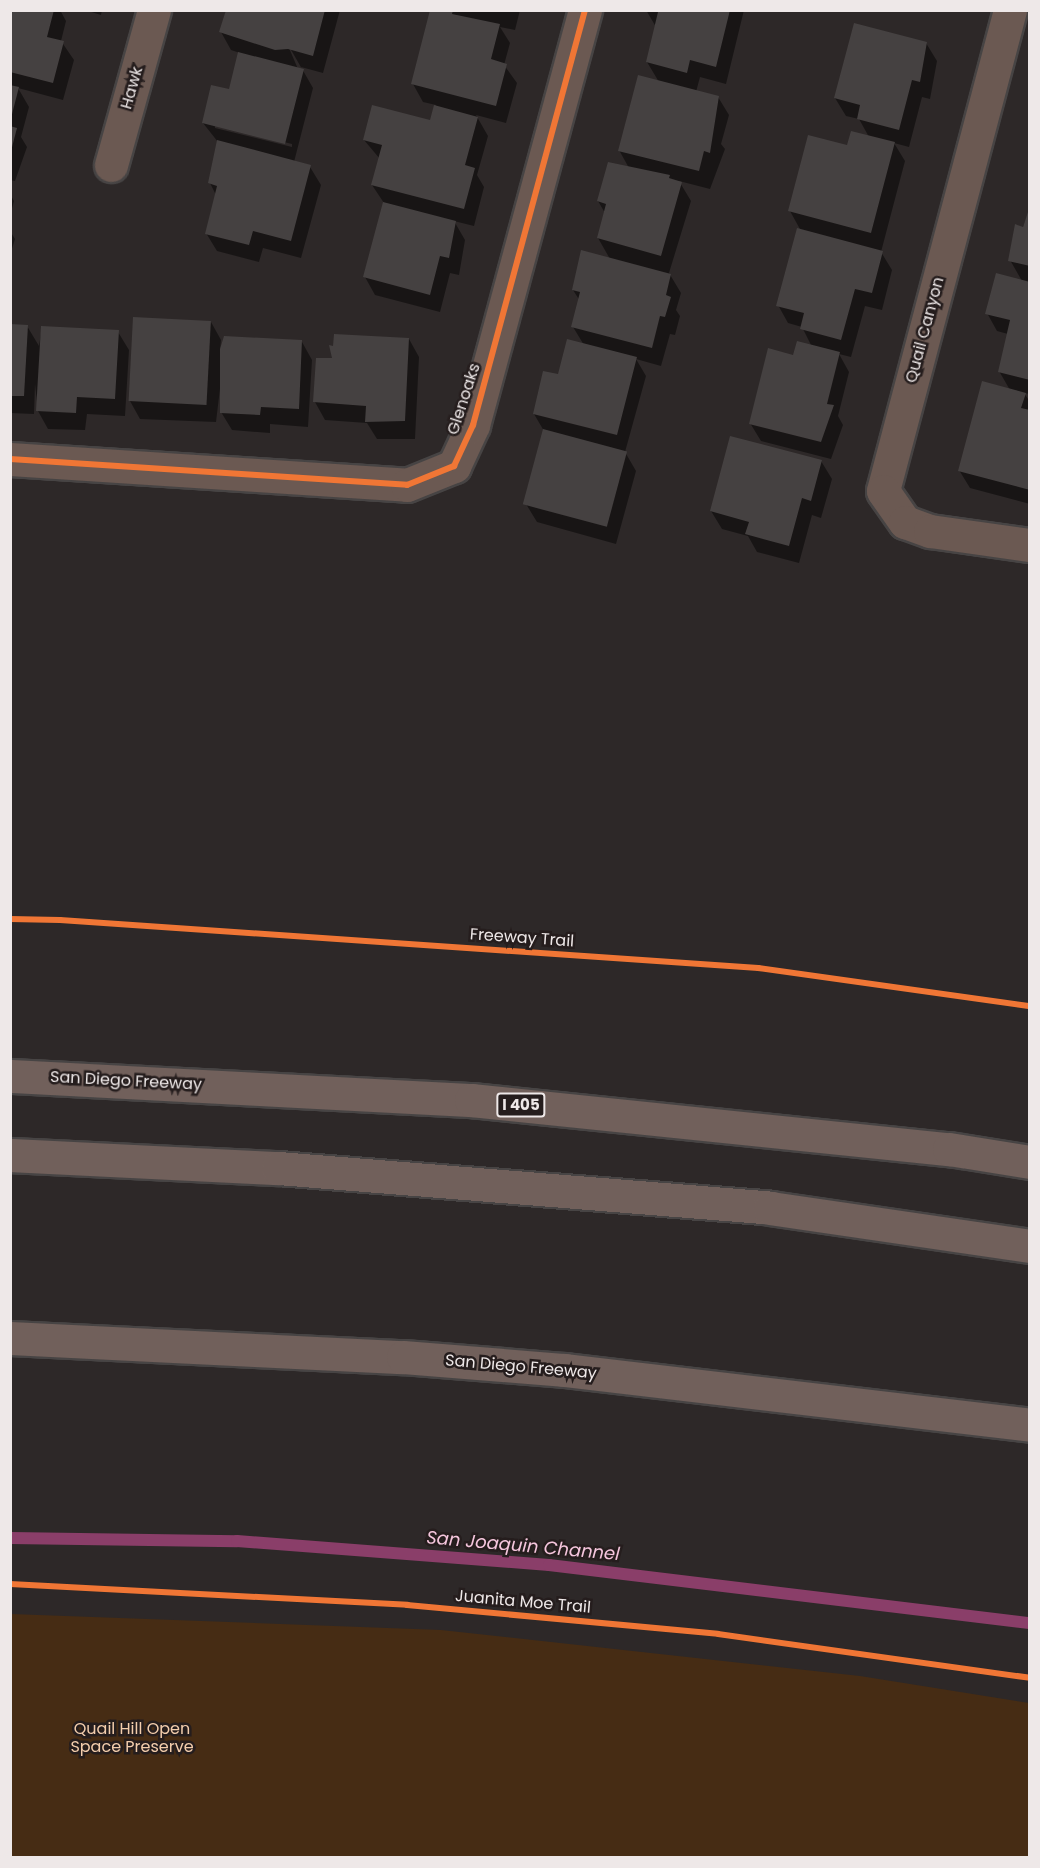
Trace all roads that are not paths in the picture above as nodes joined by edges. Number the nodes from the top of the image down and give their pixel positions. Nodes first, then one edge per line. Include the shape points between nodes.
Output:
1 (154, 10) edge
2 (585, 10) edge
3 (1010, 10) edge
4 (111, 165) dead end
5 (10, 459) edge
6 (1029, 545) edge
7 (10, 1076) edge
8 (10, 1155) edge
9 (1029, 1162) edge
10 (1029, 1246) edge
11 (10, 1338) edge
12 (1029, 1425) edge

1 - 4 street, Hawk
2 - 5 street, Glenoaks via 474,425 454,466 407,485
3 - 6 street, Quail Canyon via 883,490 905,522 930,531
7 - 9 highway, San Diego Freeway / I 405 via 471,1100 949,1149
8 - 10 highway via 278,1168 770,1208
11 - 12 highway, San Diego Freeway via 403,1357 553,1369

